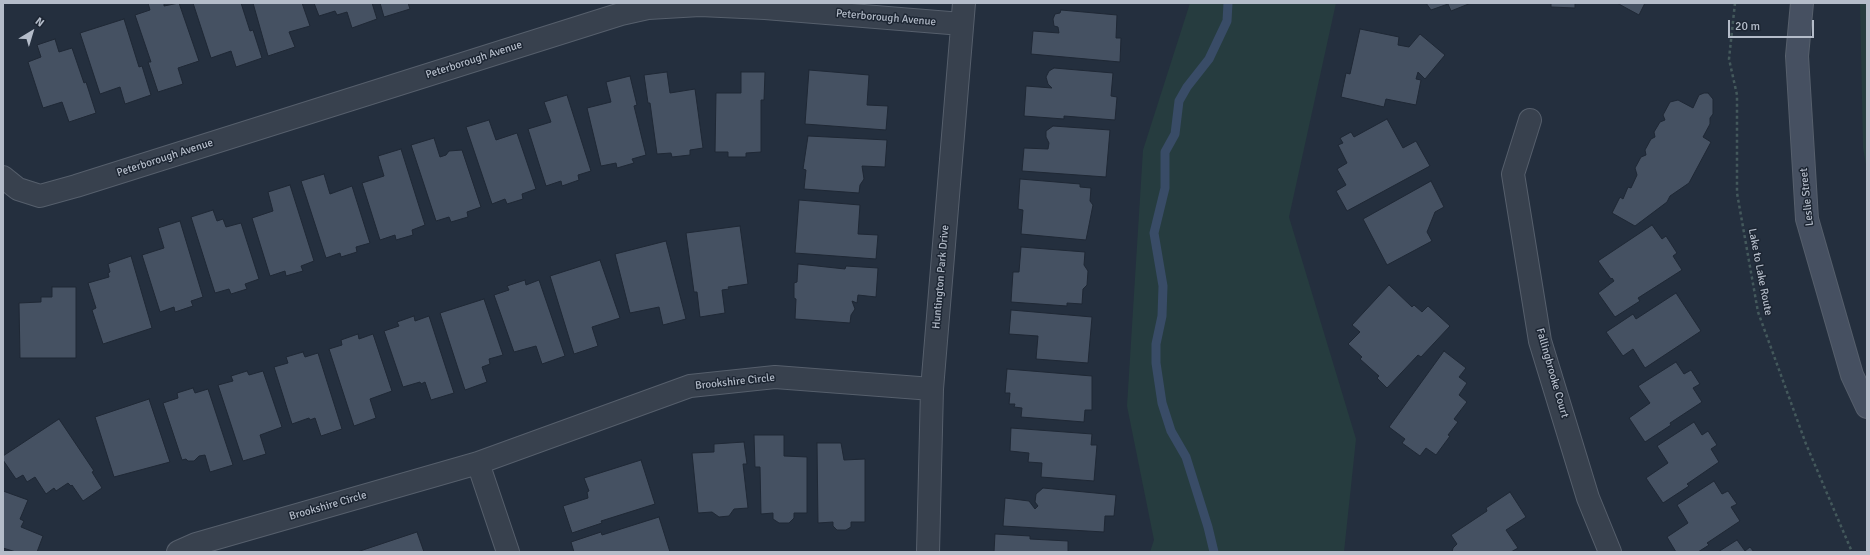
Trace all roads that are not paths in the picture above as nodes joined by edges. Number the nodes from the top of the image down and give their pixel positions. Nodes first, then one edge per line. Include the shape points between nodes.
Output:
1 (964, 3) edge
2 (1802, 3) edge
3 (621, 8) edge
4 (962, 24) junction
5 (1530, 120) dead end
6 (3, 177) edge
7 (932, 389) junction
8 (1867, 407) edge
9 (478, 463) junction
10 (178, 552) edge
11 (508, 552) edge
12 (928, 552) edge
13 (1610, 552) edge

1 - 4 street, Huntington Park Drive
2 - 8 main road, Leslie Street via 1797,56 1807,219 1852,375
3 - 4 street, Peterborough Avenue via 700,5
3 - 6 street, Peterborough Avenue via 40,196 18,189
4 - 7 street, Huntington Park Drive
5 - 13 street, Fallingbrooke Court via 1513,174 1540,341 1588,498
7 - 9 street, Brookshire Circle via 775,377 690,386
7 - 12 street, Huntington Park Drive
9 - 10 street, Brookshire Circle via 196,544
9 - 11 street

